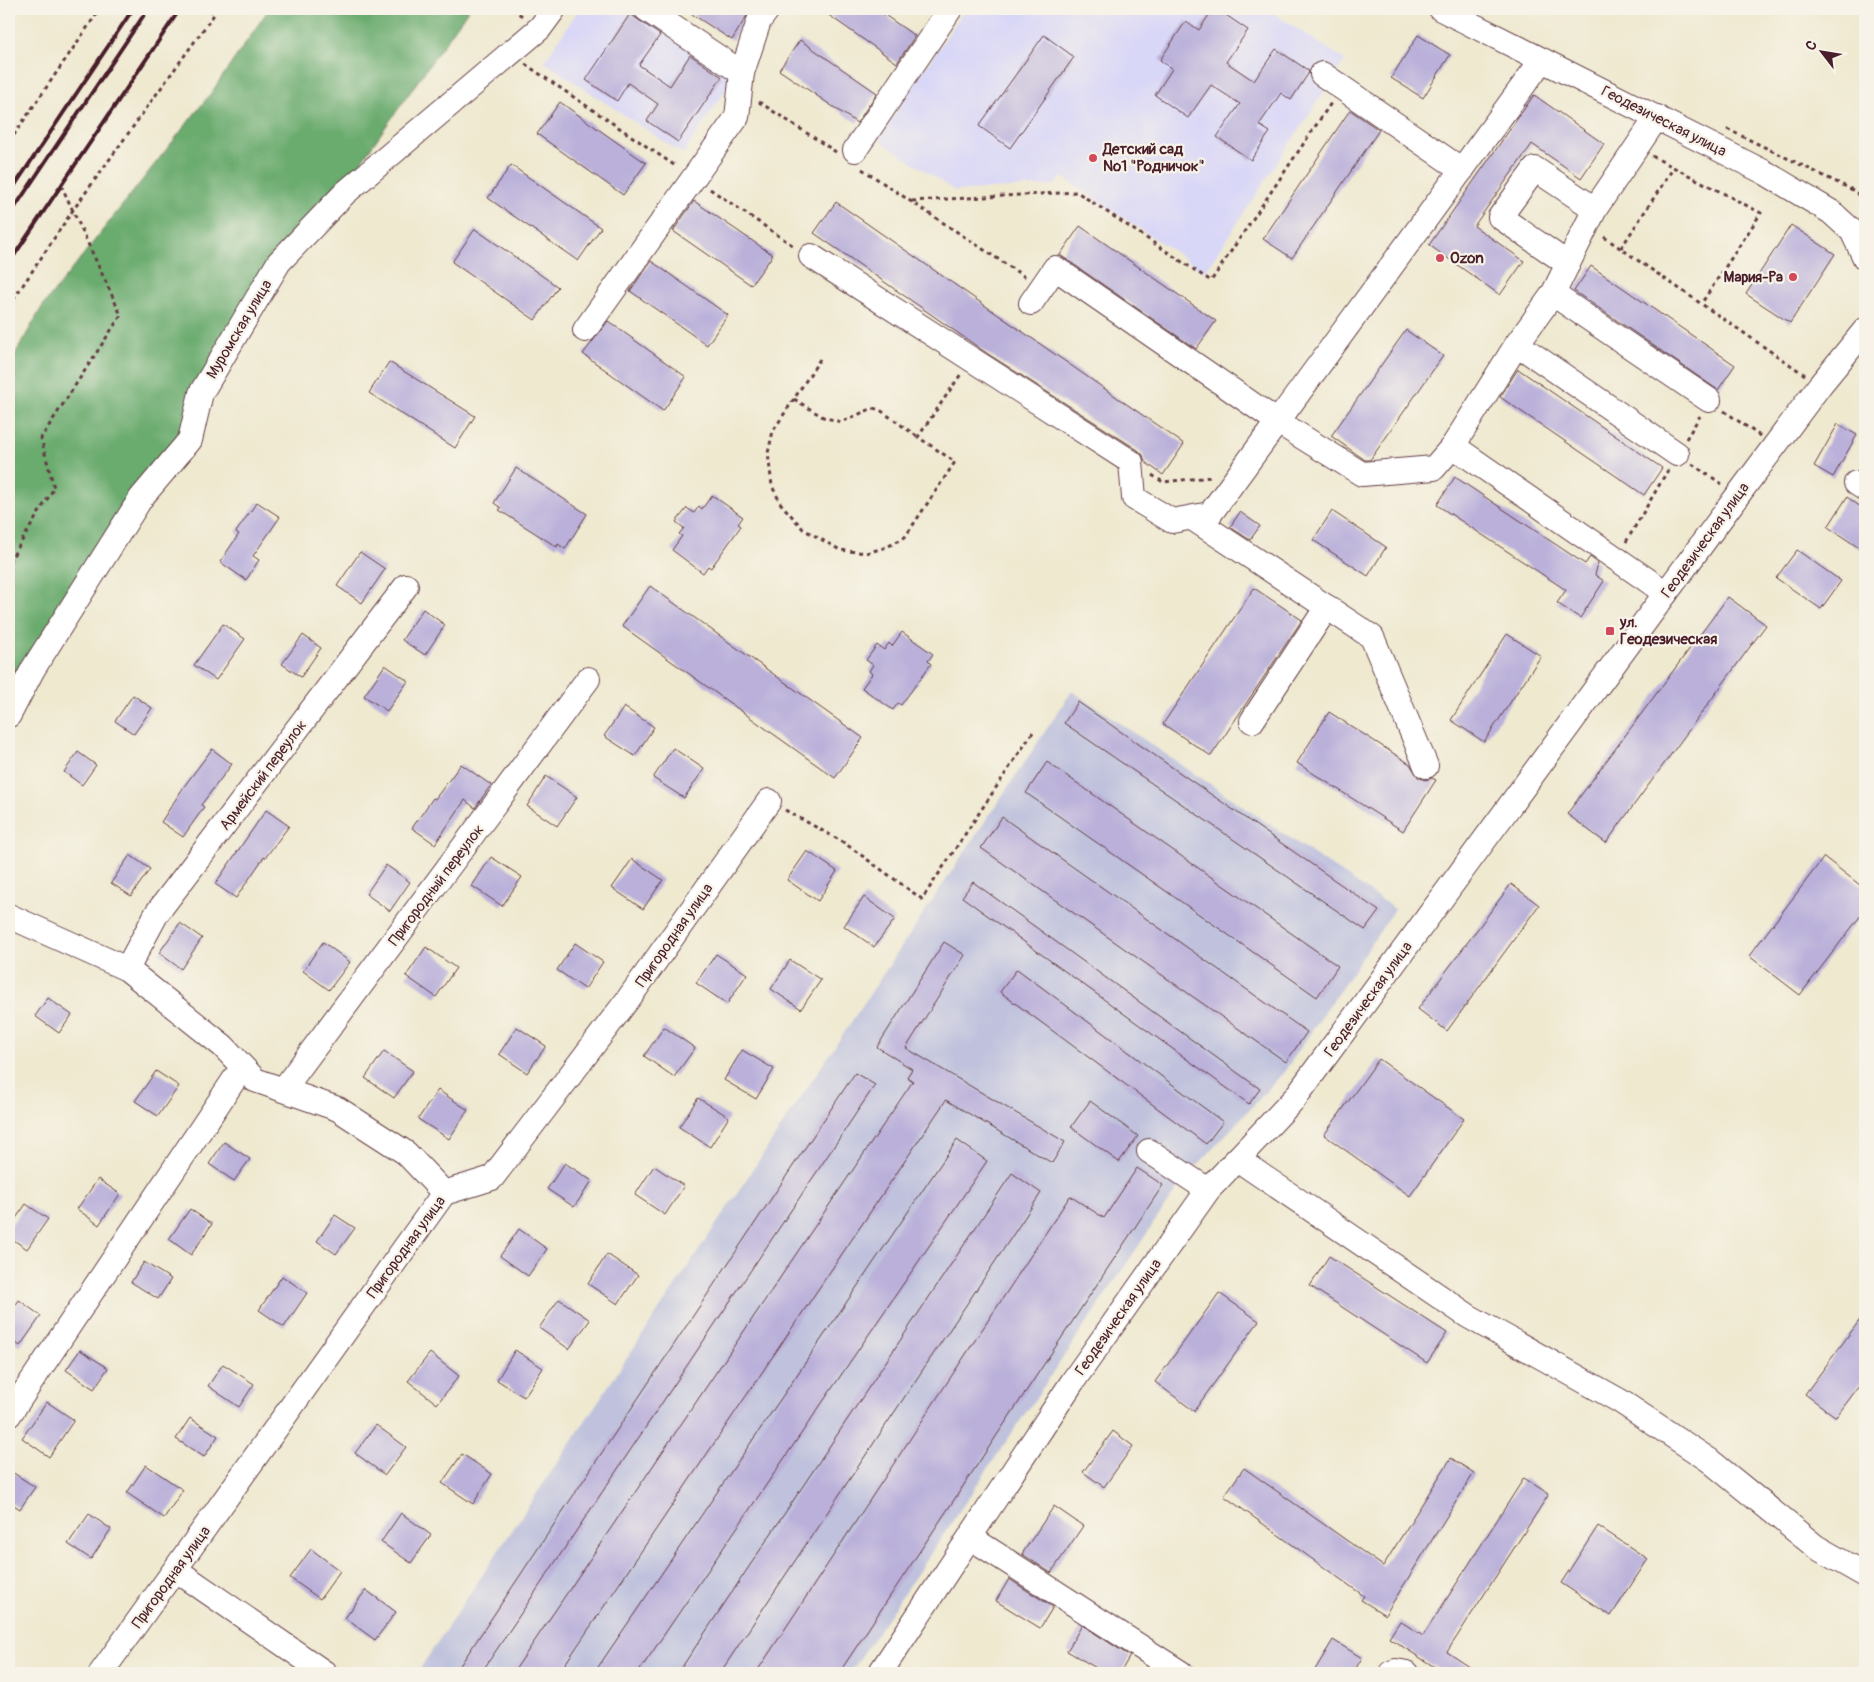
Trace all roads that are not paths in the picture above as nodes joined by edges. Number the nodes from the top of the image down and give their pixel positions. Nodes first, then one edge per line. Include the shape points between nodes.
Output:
1 (554, 9) edge
2 (646, 9) edge
3 (768, 9) edge
4 (950, 9) edge
5 (1441, 9) edge
6 (1542, 60) junction
7 (1322, 74) dead end
8 (741, 81) junction
9 (1656, 117) junction
10 (849, 155) road end
11 (1462, 170) junction
12 (1591, 217) junction
13 (811, 256) road end
14 (1865, 258) edge
15 (1568, 264) junction
16 (1553, 294) junction
17 (1031, 303) dead end
18 (585, 330) dead end
19 (1865, 330) edge
20 (1517, 344) junction
21 (1710, 400) dead end
22 (1278, 422) junction
23 (1453, 446) junction
24 (1677, 454) road end
25 (1192, 518) junction
26 (406, 586) dead end
27 (1666, 593) junction
28 (1327, 607) junction
29 (588, 679) dead end
30 (9, 715) edge
31 (1252, 722) dead end
32 (1426, 766) dead end
33 (769, 801) road end
34 (9, 916) edge
35 (127, 969) junction
36 (242, 1068) junction
37 (283, 1090) junction
38 (1148, 1151) dead end
39 (1237, 1159) junction
40 (1208, 1190) junction
41 (444, 1193) junction
42 (9, 1415) edge
43 (971, 1538) junction
44 (176, 1570) junction
45 (1865, 1574) edge
46 (101, 1673) edge
47 (325, 1673) edge
48 (880, 1673) edge
49 (1181, 1673) edge
50 (1391, 1673) edge
51 (1407, 1673) edge

1 - 30 street, Муромская улица via 540,28 345,193 279,262 201,393 190,440 141,498 33,669
2 - 8 street
3 - 8 street via 759,21
4 - 10 street
5 - 6 street, Геодезическая улица
6 - 9 street, Геодезическая улица
6 - 11 street
7 - 11 street
8 - 18 street via 737,117
9 - 12 street
9 - 14 street, Геодезическая улица via 1764,172 1831,212 1852,231
11 - 22 street
12 - 15 street
12 - 15 street via 1535,169 1500,217
13 - 25 street via 1131,462 1134,498 1172,521
15 - 16 street
16 - 20 street
16 - 21 street
17 - 22 street via 1055,268
19 - 27 street, Геодезическая улица via 1820,385
20 - 23 street
20 - 24 street
22 - 23 street via 1362,474 1434,468
22 - 25 street via 1210,514
23 - 27 street
25 - 28 street
26 - 35 street, Армейский переулок via 157,912
27 - 39 street, Геодезическая улица via 1295,1098
28 - 31 street
28 - 32 street via 1372,637
29 - 37 street, Пригородный переулок
33 - 41 street, Пригородная улица via 629,998 492,1178
34 - 35 street
35 - 36 street via 223,1046
36 - 37 street via 255,1080
36 - 42 street
37 - 41 street via 346,1114 406,1153
38 - 40 street
39 - 40 street, Геодезическая улица
39 - 45 street via 1468,1316 1620,1401 1709,1460 1816,1547
40 - 43 street, Геодезическая улица via 1073,1381
41 - 44 street, Пригородная улица
43 - 48 street, Геодезическая улица
43 - 49 street
44 - 46 street, Пригородная улица
44 - 47 street
50 - 51 street

